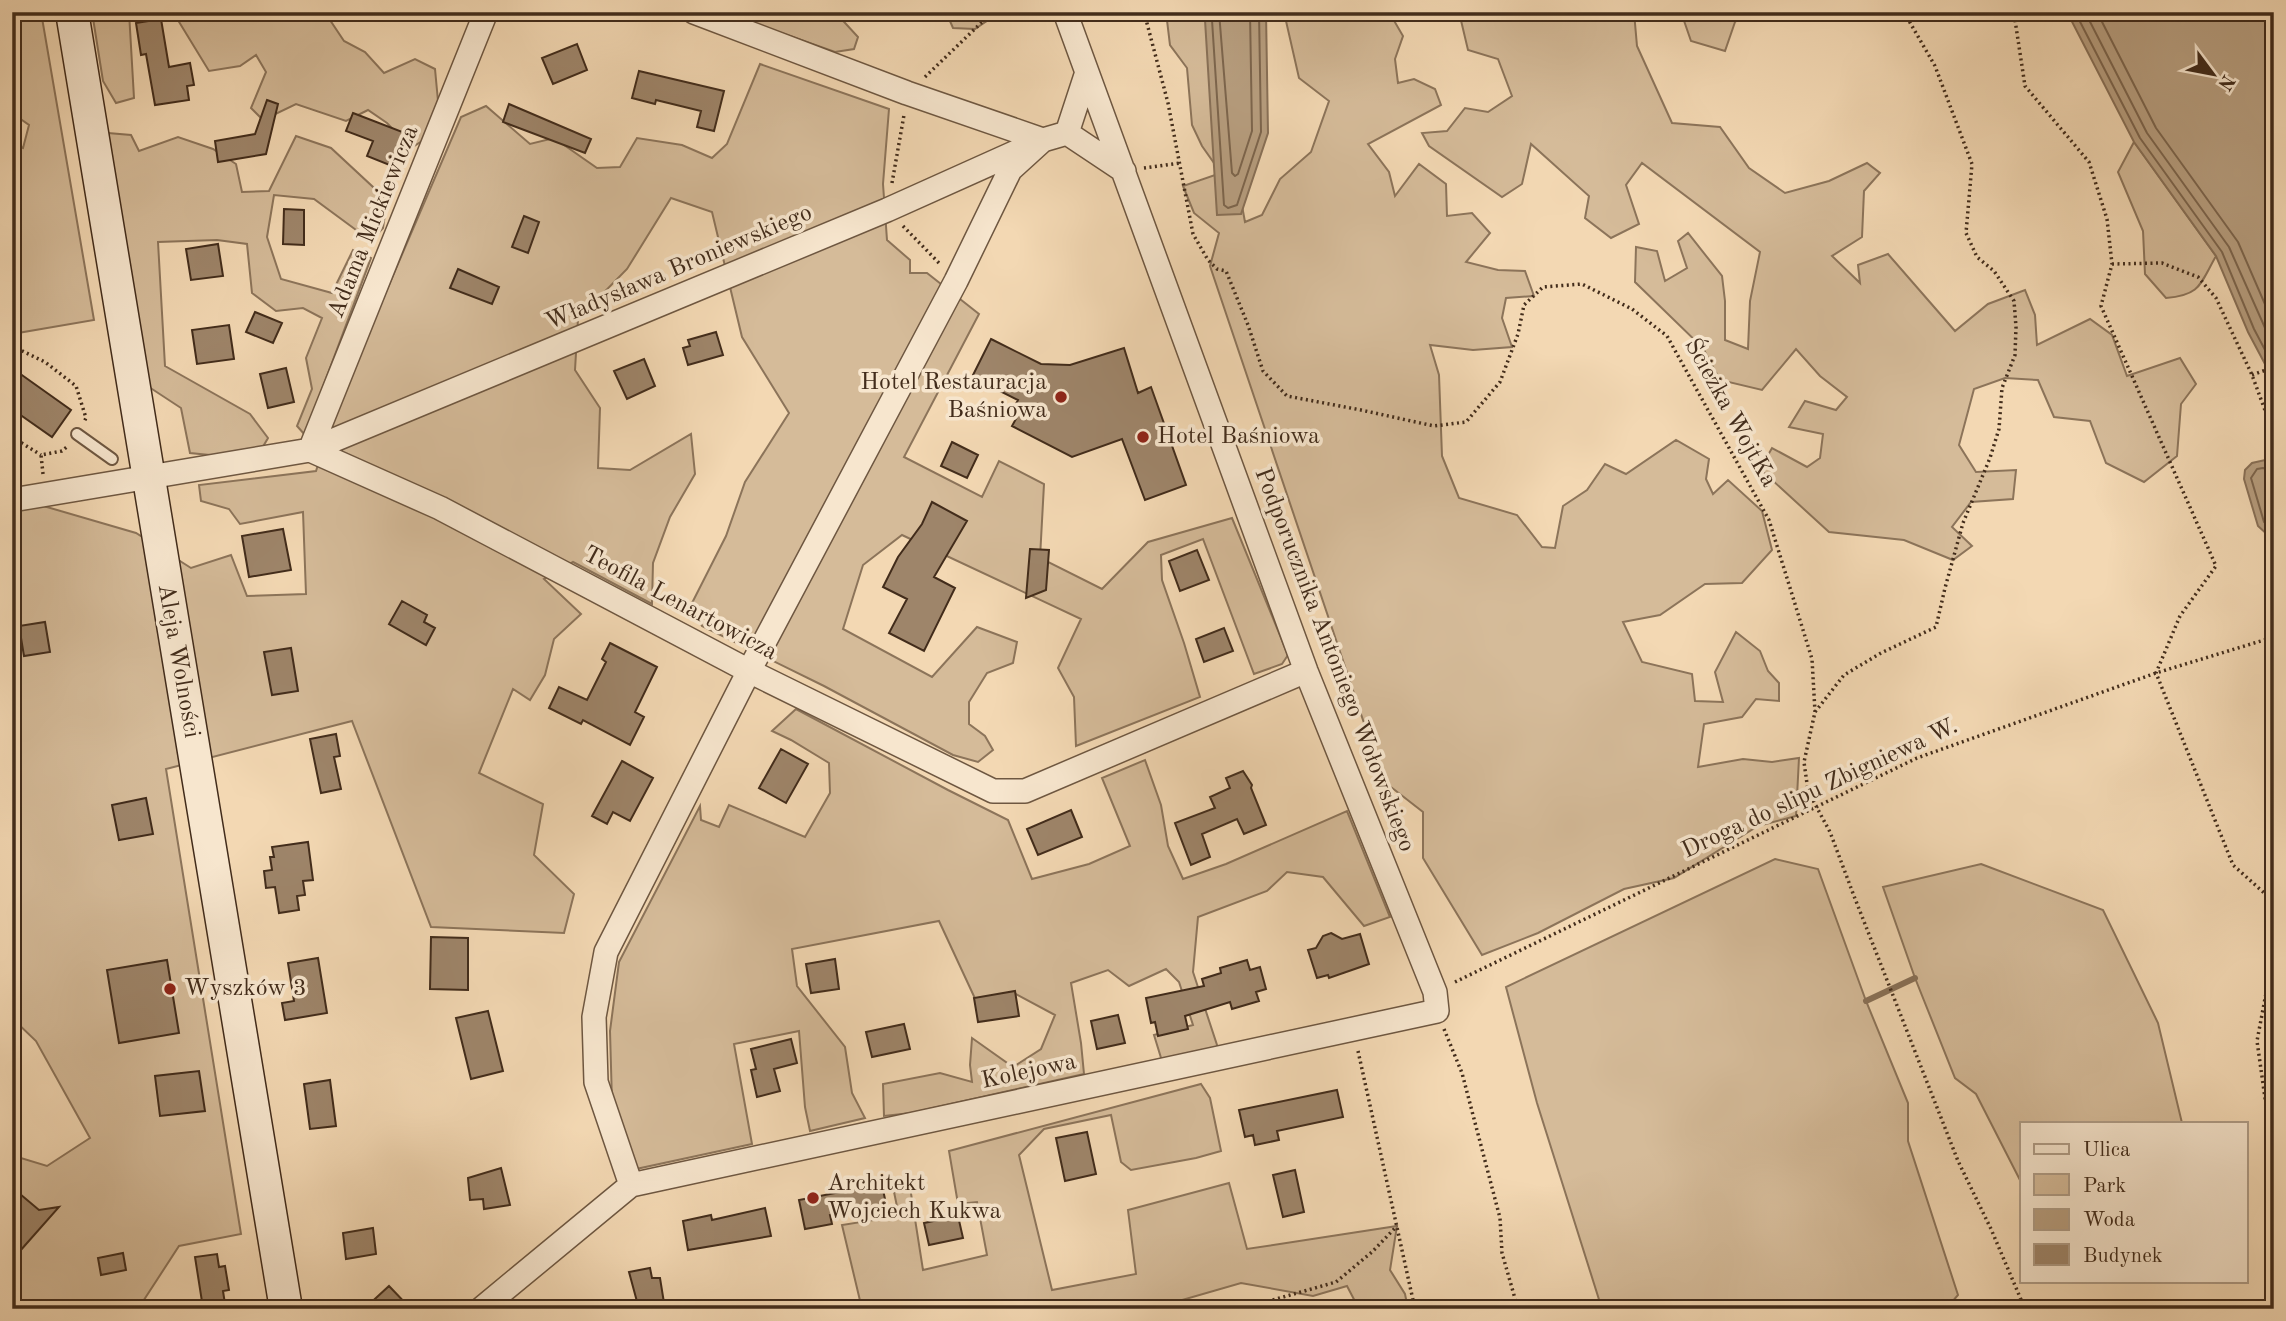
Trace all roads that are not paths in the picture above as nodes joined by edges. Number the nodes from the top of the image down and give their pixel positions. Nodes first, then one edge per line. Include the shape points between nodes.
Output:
1 (72, 12) edge
2 (486, 12) edge
3 (694, 12) edge
4 (1065, 12) edge
5 (1087, 72) junction
6 (1068, 133) junction
7 (1043, 140) junction
8 (1124, 171) junction
9 (77, 435) road end
10 (310, 450) junction
11 (112, 459) dead end
12 (148, 478) junction
13 (12, 500) edge
14 (749, 671) junction
15 (1306, 671) junction
16 (1436, 1001) joint
17 (631, 1185) junction
18 (286, 1309) edge
19 (481, 1309) edge

1 - 12 street, Aleja Wolności
2 - 10 street, Adama Mickiewicza
3 - 7 street
4 - 5 street, Podporucznika Antoniego Wołowskiego
5 - 6 street
5 - 8 street, Podporucznika Antoniego Wołowskiego
6 - 7 street, Władysława Broniewskiego
6 - 8 street
7 - 10 street, Władysława Broniewskiego via 887,210
7 - 14 street via 1010,170
8 - 15 street, Podporucznika Antoniego Wołowskiego
9 - 11 lane
10 - 12 street
10 - 14 street, Teofila Lenartowicza via 440,508
12 - 13 street
12 - 18 street, Aleja Wolności
14 - 15 street, Teofila Lenartowicza via 993,792 1026,790
14 - 17 street via 606,952 594,1017 596,1082
15 - 16 street, Podporucznika Antoniego Wołowskiego
16 - 17 street, Kolejowa via 1353,1029
17 - 19 street

